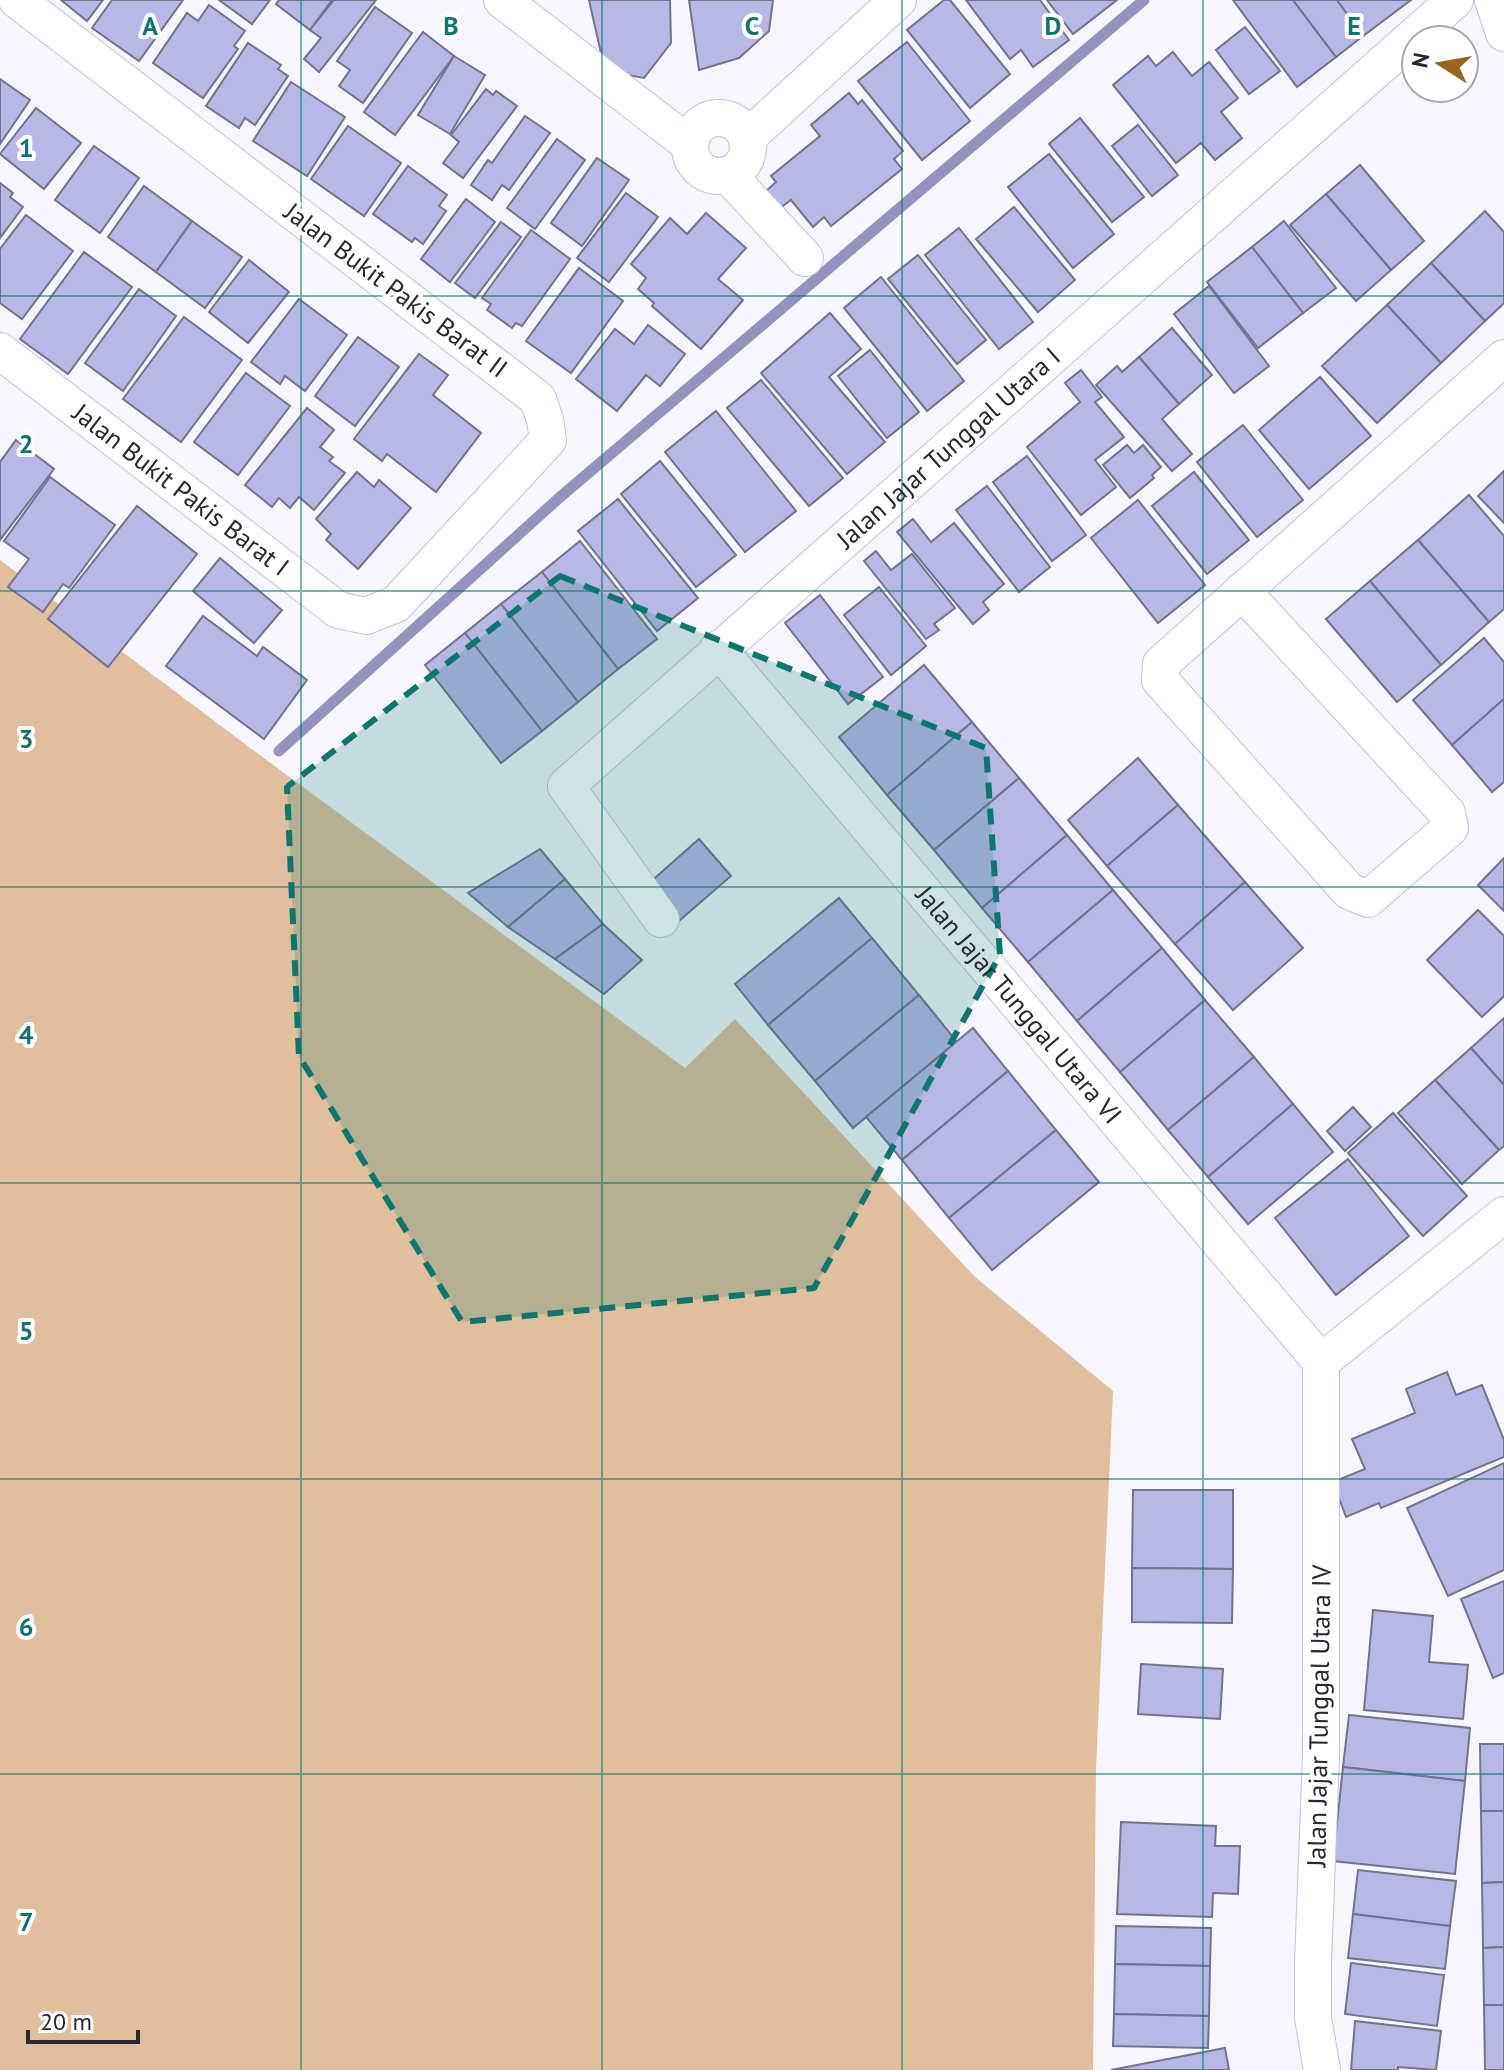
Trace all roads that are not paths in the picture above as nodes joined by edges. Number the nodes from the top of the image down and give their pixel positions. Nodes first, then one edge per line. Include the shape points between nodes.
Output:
1 (17, 0) edge
2 (502, 0) edge
3 (898, 0) edge
4 (1455, 0) edge
5 (1493, 0) edge
6 (1504, 33) edge
7 (747, 138) junction
8 (689, 144) junction
9 (728, 175) junction
10 (805, 258) dead end
11 (0, 351) edge
12 (1504, 358) edge
13 (1242, 591) junction
14 (366, 616) joint
15 (718, 649) junction
16 (661, 919) dead end
17 (1504, 1216) edge
18 (1321, 1362) junction
19 (1322, 2070) edge

1 - 14 street, Jalan Bukit Pakis Barat II via 538,399 548,440 396,604
2 - 8 street
3 - 7 street
4 - 15 street, Jalan Jajar Tunggal Utara I
5 - 6 street
7 - 8 street via 742,128 722,117 700,124
7 - 9 street via 745,161
8 - 9 street via 696,166 705,173
9 - 10 street
11 - 14 street, Jalan Bukit Pakis Barat I via 338,610
12 - 13 street
13 - 13 street via 1161,664 1160,680 1349,891 1368,899 1450,828 1447,813
15 - 16 street, Jalan Jajar Tunggal Utara I via 566,786
15 - 18 street, Jalan Jajar Tunggal Utara VI
17 - 18 street
18 - 19 street, Jalan Jajar Tunggal Utara IV via 1321,1756 1313,2018

